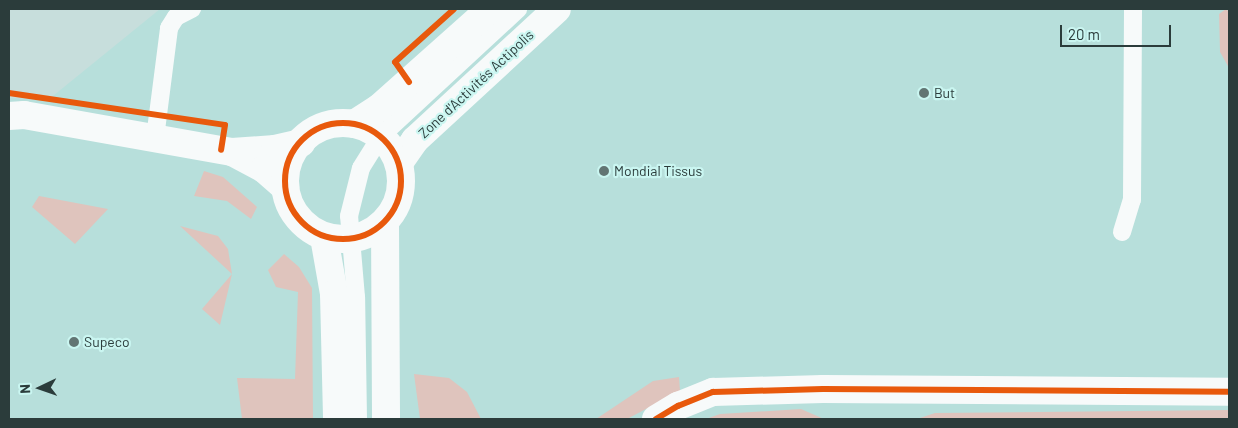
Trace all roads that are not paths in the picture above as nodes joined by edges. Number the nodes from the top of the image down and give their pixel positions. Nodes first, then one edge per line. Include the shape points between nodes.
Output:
1 (192, 9) edge
2 (490, 9) edge
3 (518, 9) edge
4 (558, 9) edge
5 (1133, 9) edge
6 (462, 47) junction
7 (472, 89) junction
8 (9, 116) edge
9 (354, 124) junction
10 (381, 136) junction
11 (155, 138) junction
12 (301, 143) junction
13 (232, 152) junction
14 (399, 163) junction
15 (285, 187) junction
16 (385, 223) junction
17 (1122, 232) dead end
18 (338, 238) junction
19 (1229, 392) edge
20 (337, 419) edge
21 (358, 419) edge
22 (386, 419) edge
23 (656, 419) edge

1 - 11 lane via 176,16 169,28
2 - 6 street
3 - 6 lane
4 - 7 street, Zone d'Activités Actipolis
5 - 17 lane via 1132,200
6 - 7 lane via 475,71
6 - 9 street
6 - 10 lane
7 - 14 street, Zone d'Activités Actipolis via 415,140
8 - 11 street via 24,115
9 - 10 street
9 - 12 street via 332,124 311,133
10 - 14 street
10 - 18 lane via 361,168 349,216
11 - 13 street
12 - 13 street via 275,149
12 - 15 street via 286,169
13 - 15 street via 264,169
14 - 16 street via 397,205
15 - 18 street via 289,204 299,219
16 - 18 street via 363,237
16 - 22 street
18 - 20 street via 334,294
18 - 21 lane via 356,296
19 - 23 street via 823,389 713,392

